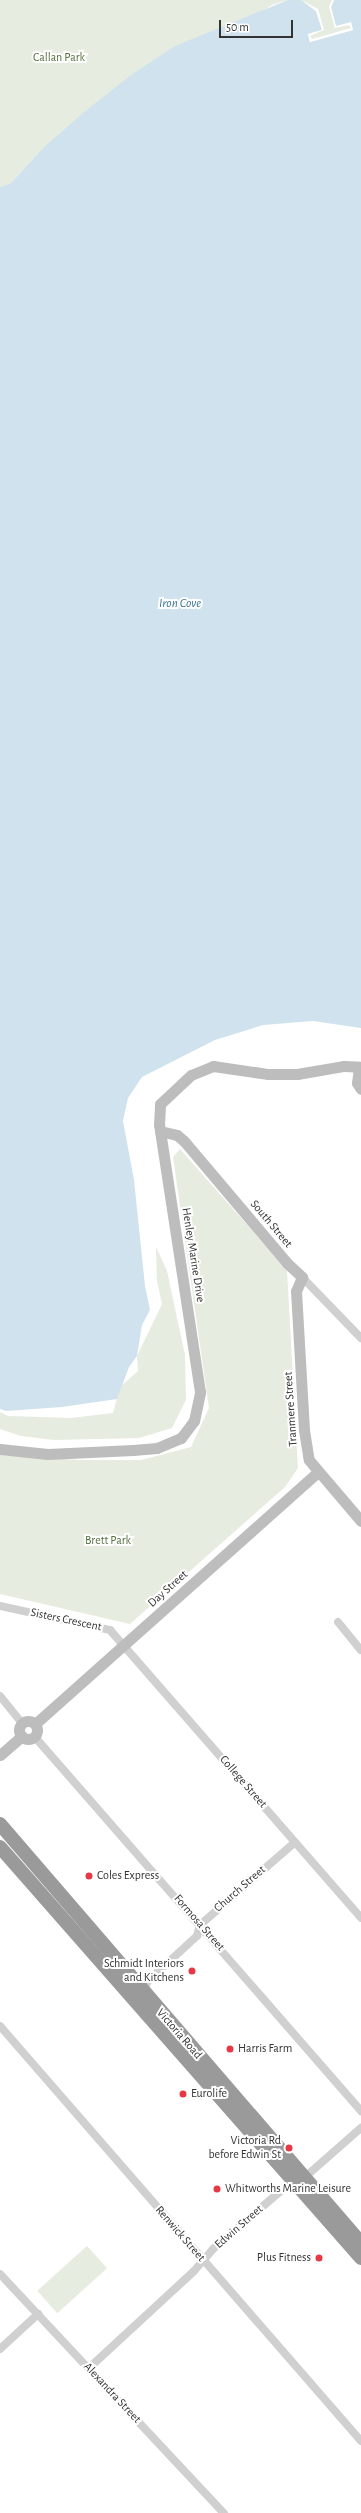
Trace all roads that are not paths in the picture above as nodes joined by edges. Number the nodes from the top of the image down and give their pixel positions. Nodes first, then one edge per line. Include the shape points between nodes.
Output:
1 (360, 1067) edge
2 (361, 1089) edge
3 (160, 1132) junction
4 (302, 1277) junction
5 (361, 1338) edge
6 (0, 1449) edge
7 (318, 1472) junction
8 (361, 1521) edge
9 (0, 1606) edge
10 (338, 1622) dead end
11 (125, 1645) junction
12 (361, 1650) edge
13 (0, 1696) edge
14 (23, 1724) junction
15 (35, 1724) junction
16 (22, 1736) junction
17 (34, 1736) junction
18 (0, 1755) edge
19 (0, 1824) edge
20 (295, 1842) junction
21 (0, 1847) edge
22 (361, 1918) edge
23 (200, 1925) junction
24 (143, 1992) junction
25 (0, 2026) edge
26 (361, 2112) edge
27 (361, 2128) edge
28 (300, 2181) junction
29 (361, 2243) edge
30 (361, 2258) edge
31 (204, 2261) junction
32 (0, 2274) edge
33 (38, 2314) junction
34 (0, 2349) edge
35 (89, 2368) junction
36 (361, 2441) edge
37 (224, 2513) edge

1 - 2 street via 358,1083
1 - 3 street, Henley Marine Drive via 337,1067 297,1074 257,1073 228,1066 207,1067 191,1075 162,1100 158,1113
3 - 4 street, South Street via 177,1135 184,1141 287,1263
3 - 6 street, Henley Marine Drive via 198,1373 199,1403 194,1421 181,1438 157,1448 48,1454
4 - 5 street, South Street
4 - 7 street, Tranmere Street via 296,1291 304,1430 309,1460
7 - 8 street, Tranmere Street
7 - 11 street, Day Street
9 - 11 street, Sisters Crescent via 110,1630
10 - 12 street
11 - 15 street, Day Street
11 - 20 street, College Street
13 - 14 street
14 - 15 street
14 - 16 street via 20,1728
15 - 17 street via 37,1729
16 - 17 street via 29,1739
16 - 18 street
17 - 23 street, Formosa Street
19 - 24 highway, Victoria Road
20 - 22 street, College Street
20 - 23 street, Church Street
21 - 28 highway, Victoria Road
23 - 24 street, Church Street via 197,1936 148,1981
23 - 26 street, Formosa Street
24 - 28 highway, Victoria Road
25 - 31 street, Renwick Street
27 - 28 street, Edwin Street
28 - 29 highway, Victoria Road
28 - 30 highway, Victoria Road
28 - 31 street, Edwin Street via 281,2190 213,2249
31 - 35 street, Edwin Street
31 - 36 street, Renwick Street
32 - 33 street, Alexandra Street
33 - 34 street
33 - 35 street, Alexandra Street
35 - 37 street, Alexandra Street

